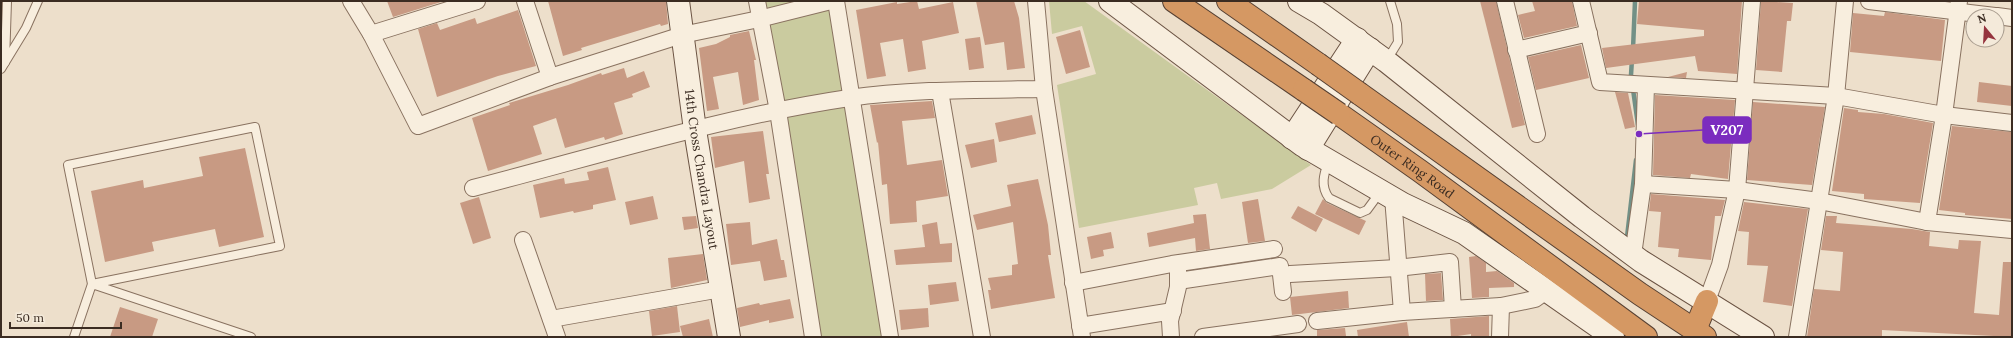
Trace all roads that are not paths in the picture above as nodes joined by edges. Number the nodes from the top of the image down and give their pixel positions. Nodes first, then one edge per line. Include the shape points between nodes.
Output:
1 (7, 1) edge
2 (38, 1) edge
3 (351, 1) edge
4 (477, 1) edge
5 (525, 1) edge
6 (678, 1) edge
7 (757, 1) edge
8 (831, 1) edge
9 (836, 1) edge
10 (1036, 1) edge
11 (1110, 1) edge
12 (1174, 1) edge
13 (1228, 1) edge
14 (1299, 1) edge
15 (1390, 1) edge
16 (1505, 1) edge
17 (1581, 1) edge
18 (1752, 1) edge
19 (1845, 1) edge
20 (1869, 1) edge
21 (1958, 6) edge
22 (759, 19) junction
23 (1588, 33) junction
24 (371, 34) junction
25 (682, 35) junction
26 (1371, 50) junction
27 (1516, 50) junction
28 (3, 66) edge
29 (550, 77) junction
30 (1637, 84) junction
31 (1044, 89) junction
32 (1745, 90) junction
33 (940, 91) junction
34 (1836, 96) junction
35 (850, 98) junction
36 (778, 111) junction
37 (1944, 114) junction
38 (2012, 123) edge
39 (695, 130) junction
40 (1537, 134) dead end
41 (1300, 143) junction
42 (1328, 160) junction
43 (1643, 184) junction
44 (473, 188) dead end
45 (1737, 190) junction
46 (1387, 194) junction
47 (1819, 201) junction
48 (1927, 222) junction
49 (2012, 230) edge
50 (523, 240) dead end
51 (1274, 249) dead end
52 (1628, 251) junction
53 (1176, 264) junction
54 (1397, 268) junction
55 (1290, 274) dead end
56 (1178, 281) junction
57 (1073, 283) junction
58 (92, 284) junction
59 (721, 289) junction
60 (1546, 291) junction
61 (1283, 292) dead end
62 (1707, 301) junction
63 (1500, 306) junction
64 (1454, 309) junction
65 (1173, 311) junction
66 (1402, 312) junction
67 (551, 319) junction
68 (1317, 321) dead end
69 (1298, 324) dead end
70 (1081, 331) edge
71 (1606, 332) edge
72 (1700, 333) edge
73 (74, 337) edge
74 (251, 337) edge
75 (557, 337) edge
76 (729, 337) edge
77 (813, 337) edge
78 (890, 337) edge
79 (982, 337) edge
80 (1172, 337) edge
81 (1203, 337) edge
82 (1500, 337) edge
83 (1646, 337) edge
84 (1763, 337) edge
85 (1797, 337) edge

1 - 28 lane
2 - 28 lane via 26,28
3 - 24 street
4 - 24 street
5 - 29 street
6 - 25 street, 14th Cross Chandra Layout
7 - 22 street
8 - 22 street
9 - 35 street
10 - 31 street
11 - 41 street
12 - 83 highway, Outer Ring Road, bridge via 1420,171
13 - 72 highway, bridge via 1640,294
14 - 26 street
15 - 26 lane via 1397,24 1398,42
16 - 27 street
17 - 23 street
18 - 32 street
19 - 34 street
20 - 21 street
21 - 37 street
22 - 25 street
22 - 36 street
23 - 27 street
23 - 30 street via 1600,82
24 - 29 street via 418,126
25 - 29 street
25 - 39 street, 14th Cross Chandra Layout
26 - 41 street
26 - 52 street
27 - 40 street
30 - 32 street
30 - 43 street
31 - 33 street
31 - 57 street
32 - 34 street
32 - 45 street
33 - 35 street
33 - 79 street
34 - 37 street
34 - 47 street
35 - 36 street
35 - 78 street
36 - 39 street
36 - 77 street
37 - 38 street
37 - 48 street
39 - 44 street
39 - 59 street, 14th Cross Chandra Layout
41 - 42 street
42 - 46 street
42 - 46 lane via 1323,184 1329,198 1360,213
43 - 45 street
43 - 52 street
45 - 47 street
45 - 62 street via 1720,264
46 - 54 street
46 - 60 street via 1464,233
47 - 48 street
47 - 85 street
48 - 49 street
50 - 67 street
51 - 53 street
52 - 62 street
53 - 56 street
53 - 57 street
54 - 55 street
54 - 64 street via 1450,262
54 - 66 street
56 - 61 street via 1280,266
56 - 65 street
57 - 70 street
58 - 58 lane via 68,165 256,126 280,246
58 - 73 lane
58 - 74 lane
59 - 67 street
59 - 76 street, 14th Cross Chandra Layout
60 - 63 street via 1535,300
60 - 71 street
62 - 72 highway
62 - 84 street
63 - 64 street
63 - 82 street
64 - 66 street
65 - 70 street
65 - 80 street via 1170,328
66 - 68 street
67 - 75 street
69 - 81 street

